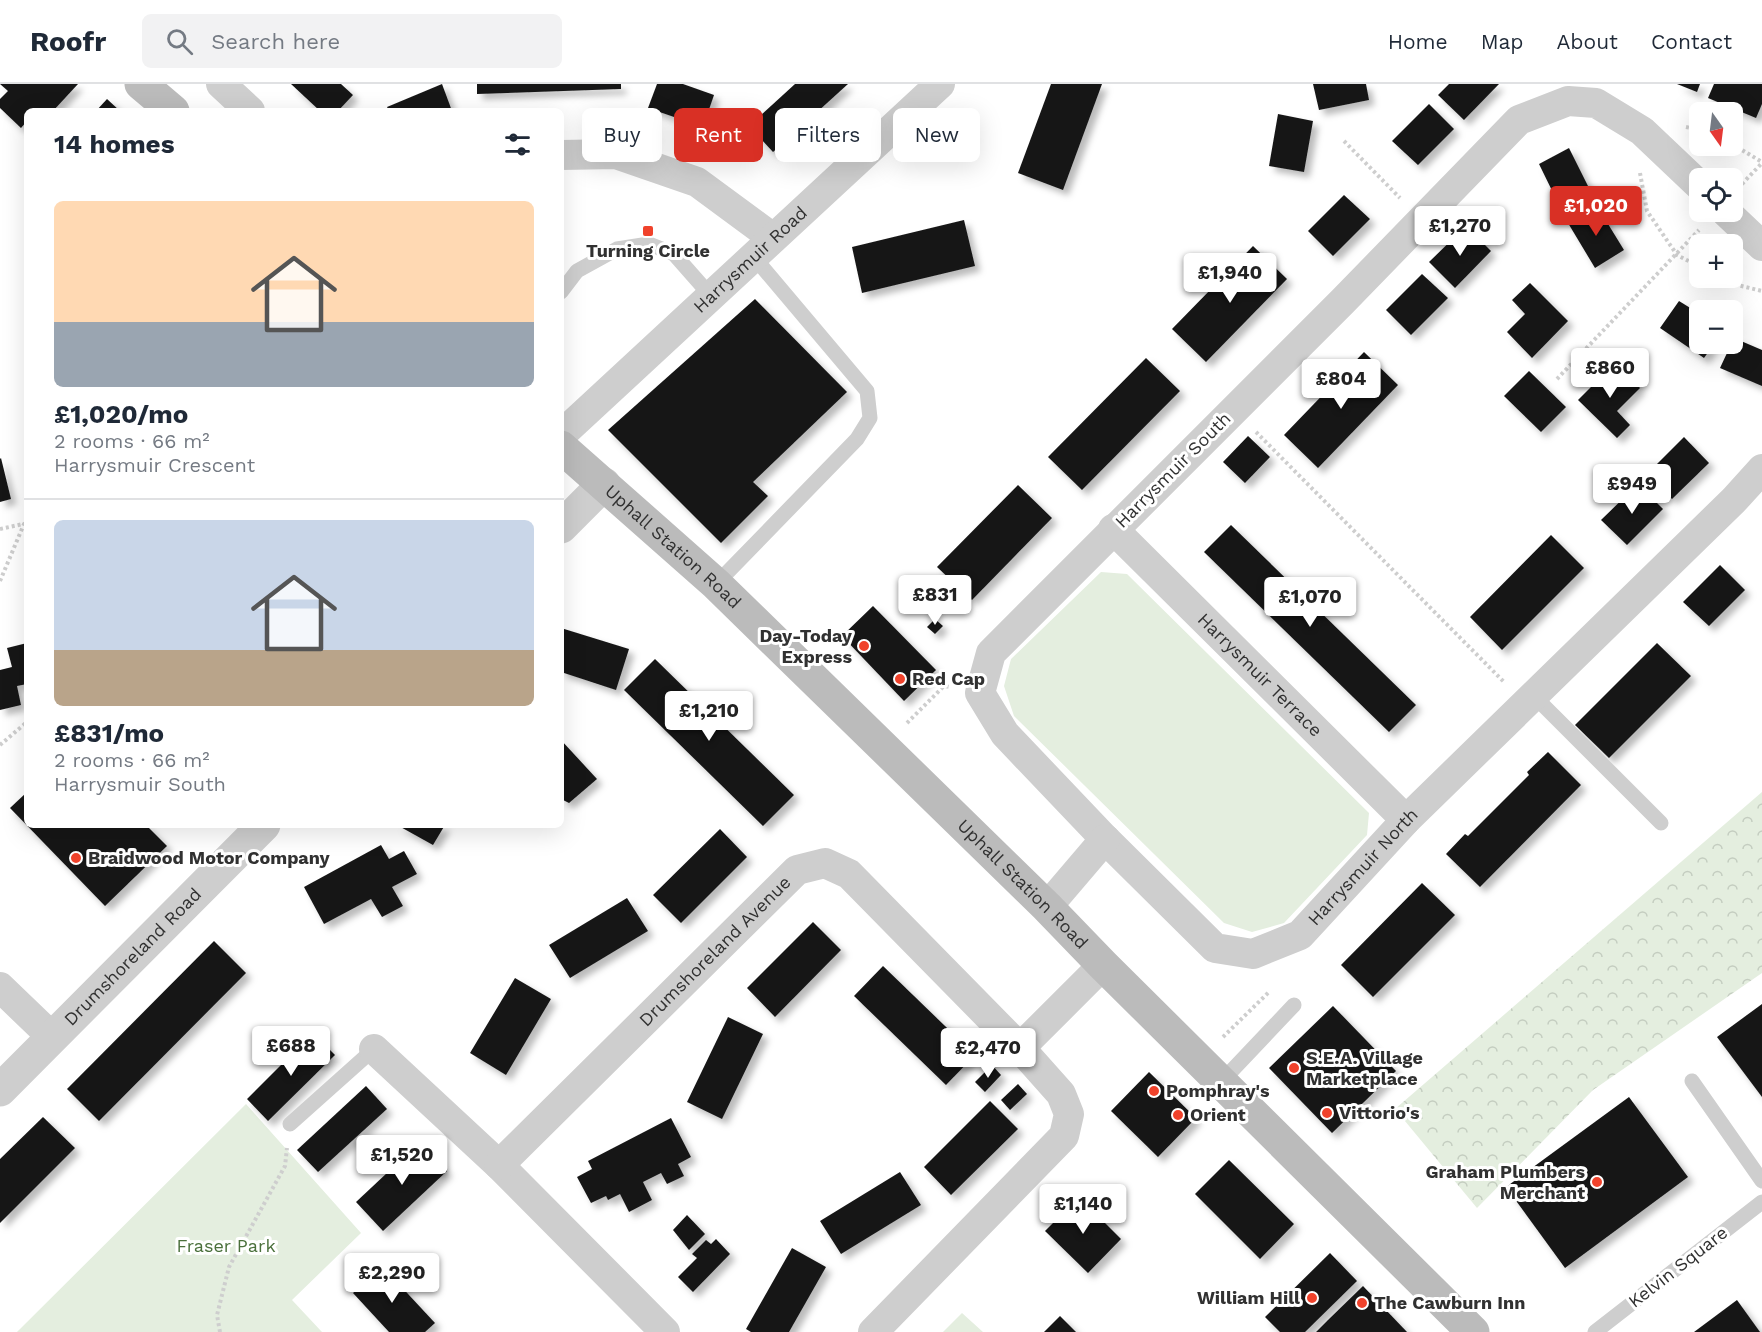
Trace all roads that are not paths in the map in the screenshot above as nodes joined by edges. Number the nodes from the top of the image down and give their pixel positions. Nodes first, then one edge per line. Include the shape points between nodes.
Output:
1 (141, 84) edge
2 (221, 84) edge
3 (940, 84) edge
4 (169, 108) edge
5 (247, 108) edge
6 (564, 155) edge
7 (1689, 176) edge
8 (1743, 215) edge
9 (1762, 246) edge
10 (763, 247) junction
11 (564, 288) edge
12 (711, 296) junction
13 (564, 432) edge
14 (564, 450) edge
15 (1762, 469) edge
16 (604, 484) junction
17 (564, 524) edge
18 (1113, 529) junction
19 (716, 584) junction
20 (1530, 700) junction
21 (1406, 820) junction
22 (1661, 823) dead end
23 (261, 828) edge
24 (1105, 839) junction
25 (1047, 906) junction
26 (1103, 965) junction
27 (0, 987) edge
28 (1294, 1005) dead end
29 (53, 1038) junction
30 (1020, 1048) junction
31 (374, 1049) joint
32 (1211, 1070) junction
33 (1692, 1081) dead end
34 (0, 1090) edge
35 (290, 1124) road end
36 (499, 1165) junction
37 (1762, 1181) edge
38 (1762, 1202) edge
39 (666, 1332) edge
40 (873, 1332) edge
41 (1473, 1332) edge
42 (1594, 1332) edge

1 - 4 main road
2 - 5 street
3 - 10 street, Harrysmuir Road
6 - 10 street via 616,154 697,182
7 - 18 street, Harrysmuir South via 1641,131 1596,103 1568,101 1519,120
8 - 9 street
10 - 12 street, Harrysmuir Road
10 - 19 lane via 867,391 870,418 857,439
11 - 12 lane via 577,271 617,249 649,244 674,254
12 - 13 street, Harrysmuir Road
14 - 16 main road, Uphall Station Road
15 - 20 street, Harrysmuir North
16 - 17 street
16 - 19 main road, Uphall Station Road
18 - 21 street, Harrysmuir Terrace
18 - 24 street, Harrysmuir South via 990,653 980,693 1005,734
19 - 25 main road, Uphall Station Road
20 - 21 street, Harrysmuir North
20 - 22 lane
21 - 24 street, Harrysmuir North via 1300,935 1253,954 1215,948
23 - 29 street, Drumshoreland Road
24 - 25 street
25 - 26 main road, Uphall Station Road
26 - 30 street
26 - 32 main road, Uphall Station Road
27 - 29 street
28 - 32 lane
29 - 34 street, Drumshoreland Road
30 - 36 street, Drumshoreland Avenue via 849,874 825,863 797,870
30 - 40 street, Drumshoreland Avenue via 1062,1094 1069,1114 1064,1136
31 - 35 lane
31 - 36 street
32 - 41 main road, Uphall Station Road
33 - 37 lane
36 - 39 street
38 - 42 lane, Kelvin Square

